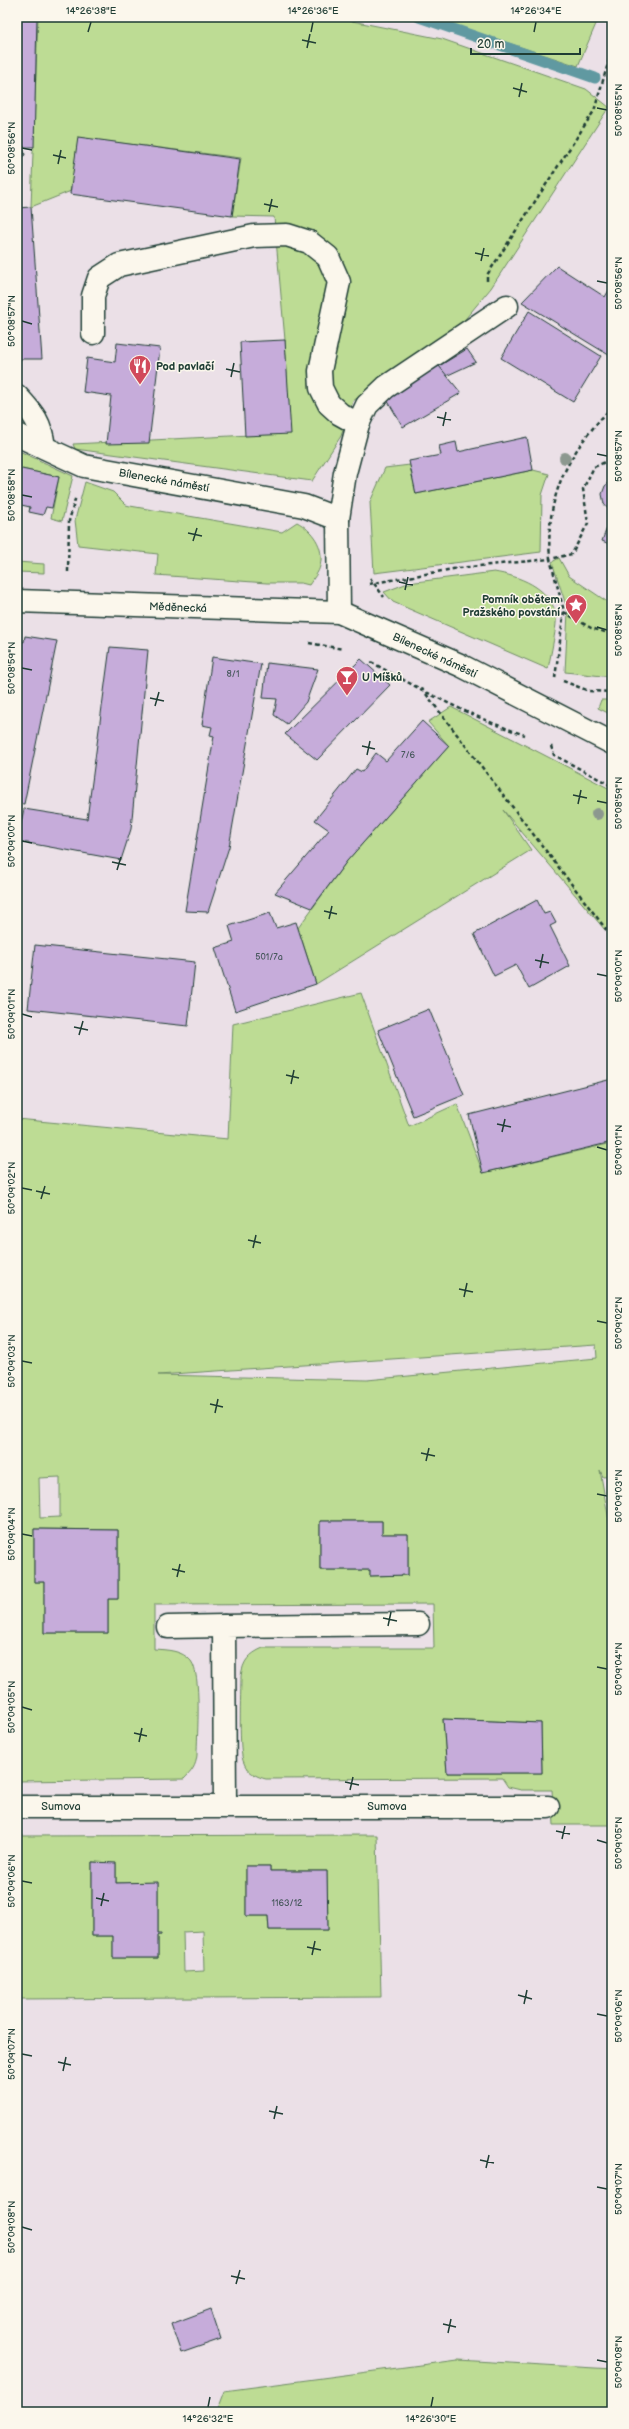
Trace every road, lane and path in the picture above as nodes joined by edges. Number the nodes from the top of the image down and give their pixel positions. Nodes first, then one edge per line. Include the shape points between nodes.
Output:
1 (612, 50) edge
2 (507, 306) dead end
3 (489, 318) junction
4 (92, 333) dead end
5 (17, 396) edge
6 (612, 407) edge
7 (358, 424) junction
8 (17, 434) edge
9 (44, 447) junction
10 (612, 459) edge
11 (338, 519) junction
12 (69, 522) dead end
13 (550, 559) junction
14 (68, 578) dead end
15 (374, 584) dead end
16 (17, 601) edge
17 (564, 611) junction
18 (339, 612) junction
19 (612, 634) edge
20 (306, 643) dead end
21 (344, 649) dead end
22 (365, 658) dead end
23 (551, 676) dead end
24 (556, 678) junction
25 (612, 692) edge
26 (425, 693) junction
27 (529, 736) dead end
28 (549, 743) dead end
29 (612, 743) edge
30 (612, 786) edge
31 (612, 937) edge
32 (418, 1624) dead end
33 (224, 1626) junction
34 (168, 1627) dead end
35 (17, 1806) edge
36 (225, 1806) junction
37 (548, 1807) dead end

1 - 3 path via 594,111 487,275
2 - 3 street
3 - 7 street via 386,387 367,405
4 - 7 street via 93,296 99,278 119,265 254,236 287,235 309,242 328,257 339,282 320,370 321,388 335,409
5 - 9 street via 32,411 41,428
6 - 13 path via 569,461 555,493 548,532
7 - 11 street via 345,473
8 - 9 street, Bílenecké náměstí
9 - 11 street, Bílenecké náměstí via 84,466 304,506
10 - 13 path via 594,467 583,489 588,523 582,539 572,554
11 - 18 street
12 - 14 path
13 - 15 path via 460,568
13 - 17 path
16 - 18 street, Měděnecká
17 - 19 path via 591,628
17 - 24 path
18 - 29 street, Bílenecké náměstí via 460,665
20 - 21 path
22 - 26 path
23 - 24 path
24 - 25 path via 589,692
26 - 27 path via 495,725
26 - 31 path
28 - 30 path via 554,755
32 - 33 street
33 - 34 street
33 - 36 street
35 - 36 street, Sumova
36 - 37 street, Sumova

